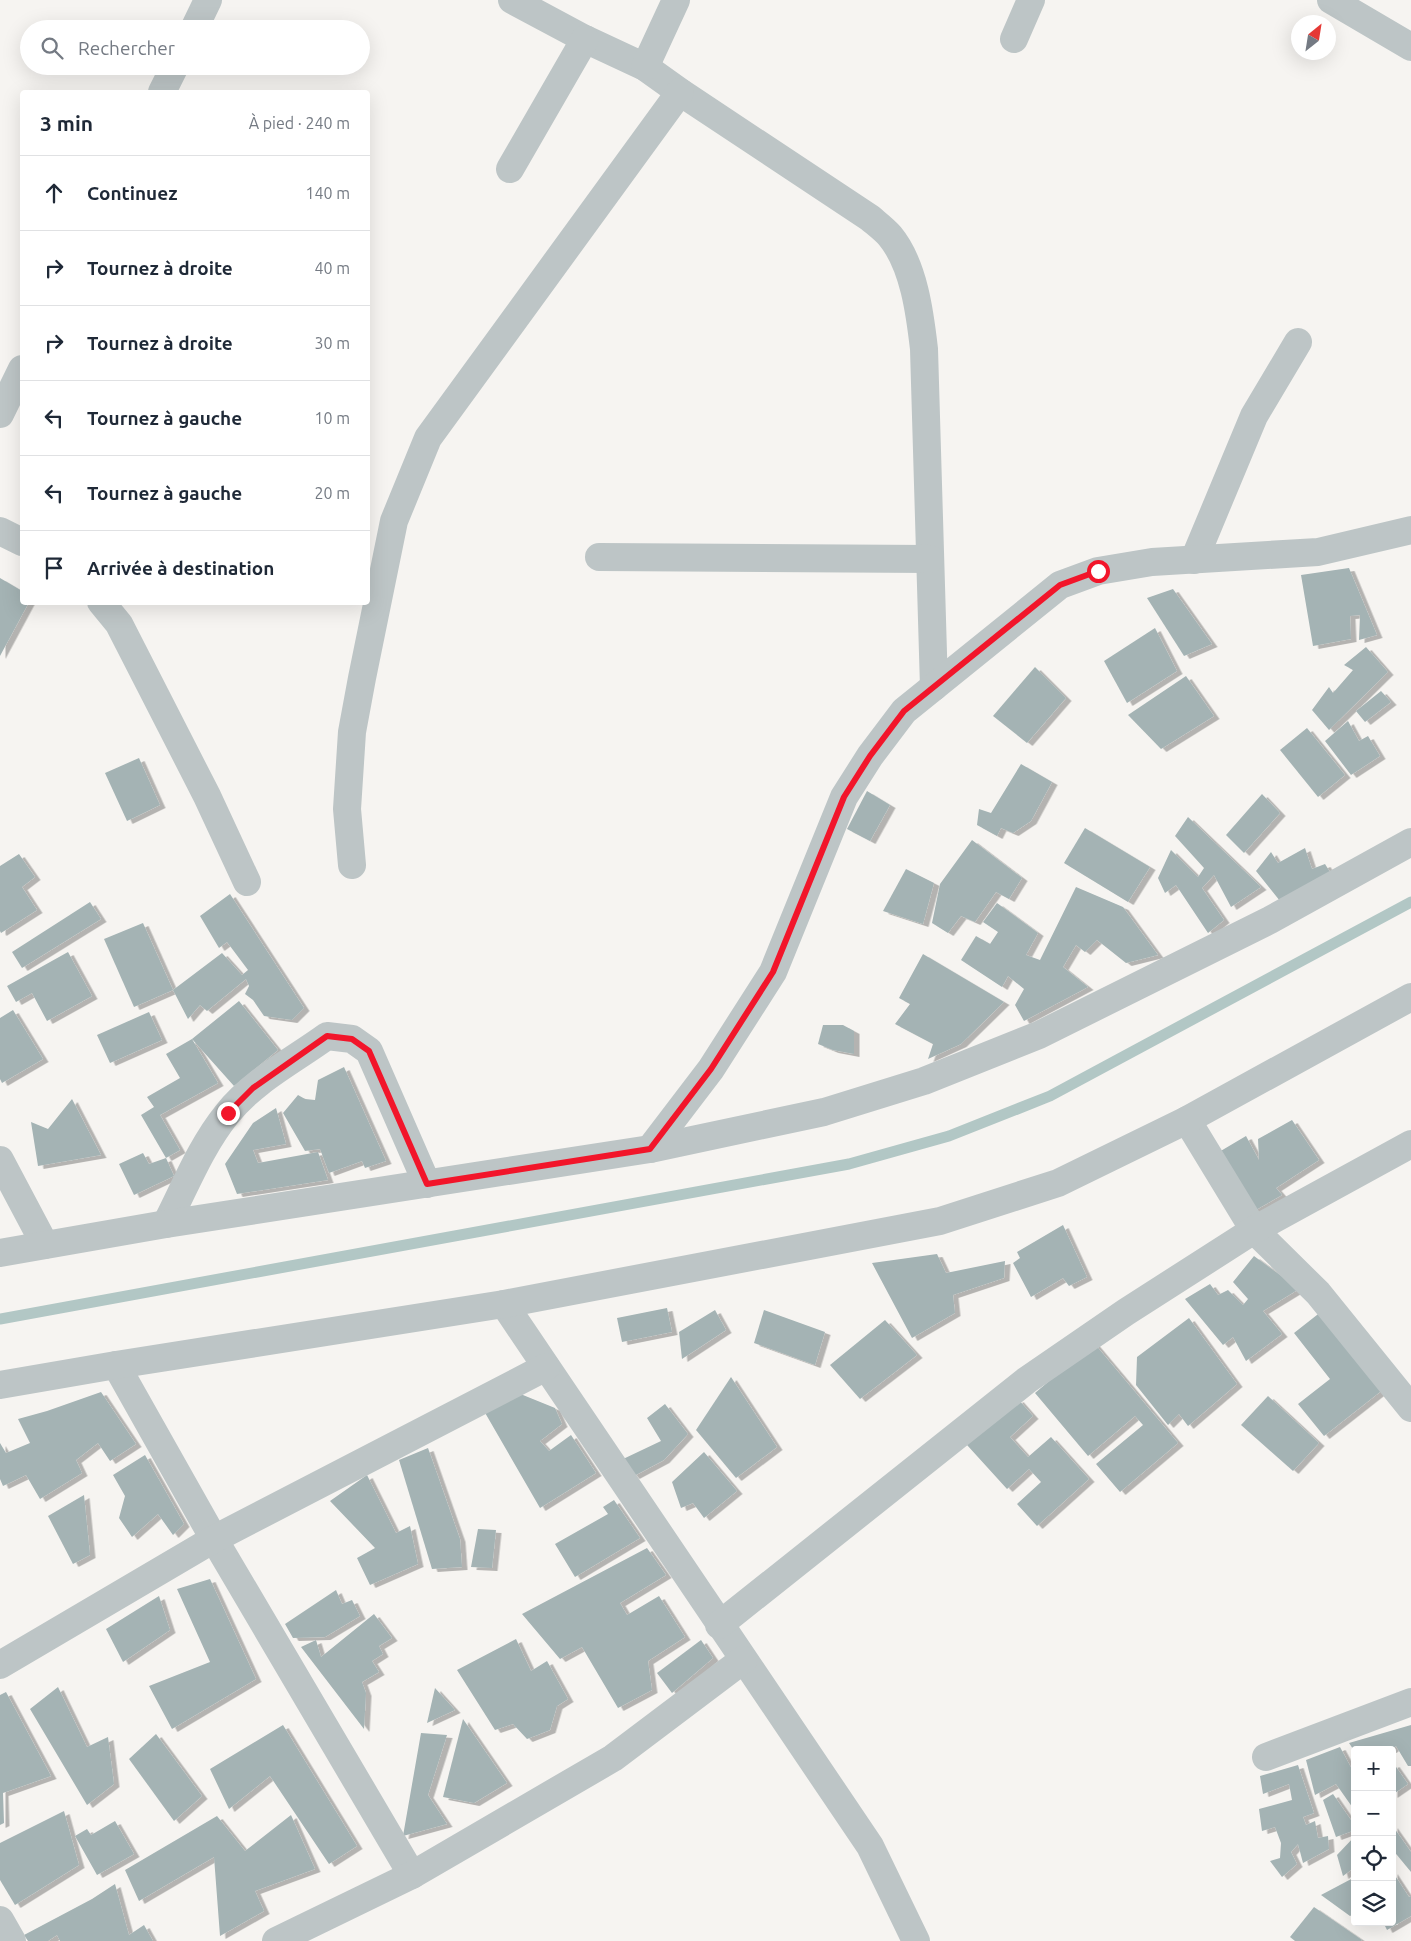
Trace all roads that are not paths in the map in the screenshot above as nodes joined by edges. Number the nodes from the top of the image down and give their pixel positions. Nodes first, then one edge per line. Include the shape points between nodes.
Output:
1 (208, 0) edge
2 (512, 0) edge
3 (676, 0) edge
4 (1031, 0) edge
5 (1331, 0) edge
6 (198, 20) edge
7 (585, 39) junction
8 (1014, 39) dead end
9 (1411, 47) edge
10 (645, 67) junction
11 (170, 75) edge
12 (163, 90) edge
13 (680, 92) junction
14 (510, 169) dead end
15 (1298, 342) dead end
16 (20, 373) edge
17 (0, 414) edge
18 (0, 530) edge
19 (1411, 530) edge
20 (20, 541) edge
21 (599, 557) dead end
22 (930, 559) junction
23 (1194, 560) junction
24 (103, 605) edge
25 (934, 687) junction
26 (1411, 842) edge
27 (352, 865) dead end
28 (247, 882) dead end
29 (1411, 997) edge
30 (1187, 1120) junction
31 (1411, 1144) edge
32 (650, 1149) junction
33 (0, 1160) edge
34 (427, 1184) junction
35 (166, 1224) junction
36 (1254, 1230) junction
37 (45, 1245) junction
38 (0, 1253) edge
39 (504, 1304) junction
40 (116, 1365) junction
41 (546, 1367) junction
42 (0, 1385) edge
43 (1411, 1408) edge
44 (214, 1539) junction
45 (719, 1625) junction
46 (743, 1660) junction
47 (0, 1666) edge
48 (1411, 1702) edge
49 (1266, 1757) dead end
50 (412, 1874) junction
51 (0, 1920) edge
52 (12, 1941) edge
53 (276, 1941) edge
54 (916, 1941) edge

1 - 6 street
2 - 7 street
3 - 10 street
4 - 8 street
5 - 9 street
7 - 10 street
7 - 14 street
10 - 13 street
11 - 12 street
13 - 22 street via 870,218 891,237 905,262 919,305 924,349
13 - 27 street via 428,438 409,481 394,521 352,732 347,809
15 - 23 street via 1251,422
16 - 17 street
18 - 20 street
19 - 23 street via 1318,552
21 - 22 street
22 - 25 street
23 - 25 street via 1152,562 1098,571 1060,585
24 - 28 street via 119,624
25 - 32 street via 904,711 844,797 773,972 711,1069
26 - 32 street via 1270,920 1039,1035 924,1081 824,1112
29 - 30 street
30 - 36 street
30 - 39 street via 1058,1183 940,1221
31 - 36 street
32 - 34 street
33 - 37 street
34 - 35 street
34 - 35 street via 369,1051 352,1039 327,1036 253,1088 228,1113 209,1140
35 - 37 street
36 - 43 street via 1318,1294
36 - 45 street via 1026,1380
37 - 38 street
39 - 40 street
39 - 41 street
40 - 42 street
40 - 44 street
41 - 44 street
41 - 45 street
44 - 47 street
44 - 50 street
45 - 46 street
46 - 50 street via 613,1758
46 - 54 street via 870,1846
48 - 49 street
50 - 53 street
51 - 52 street

